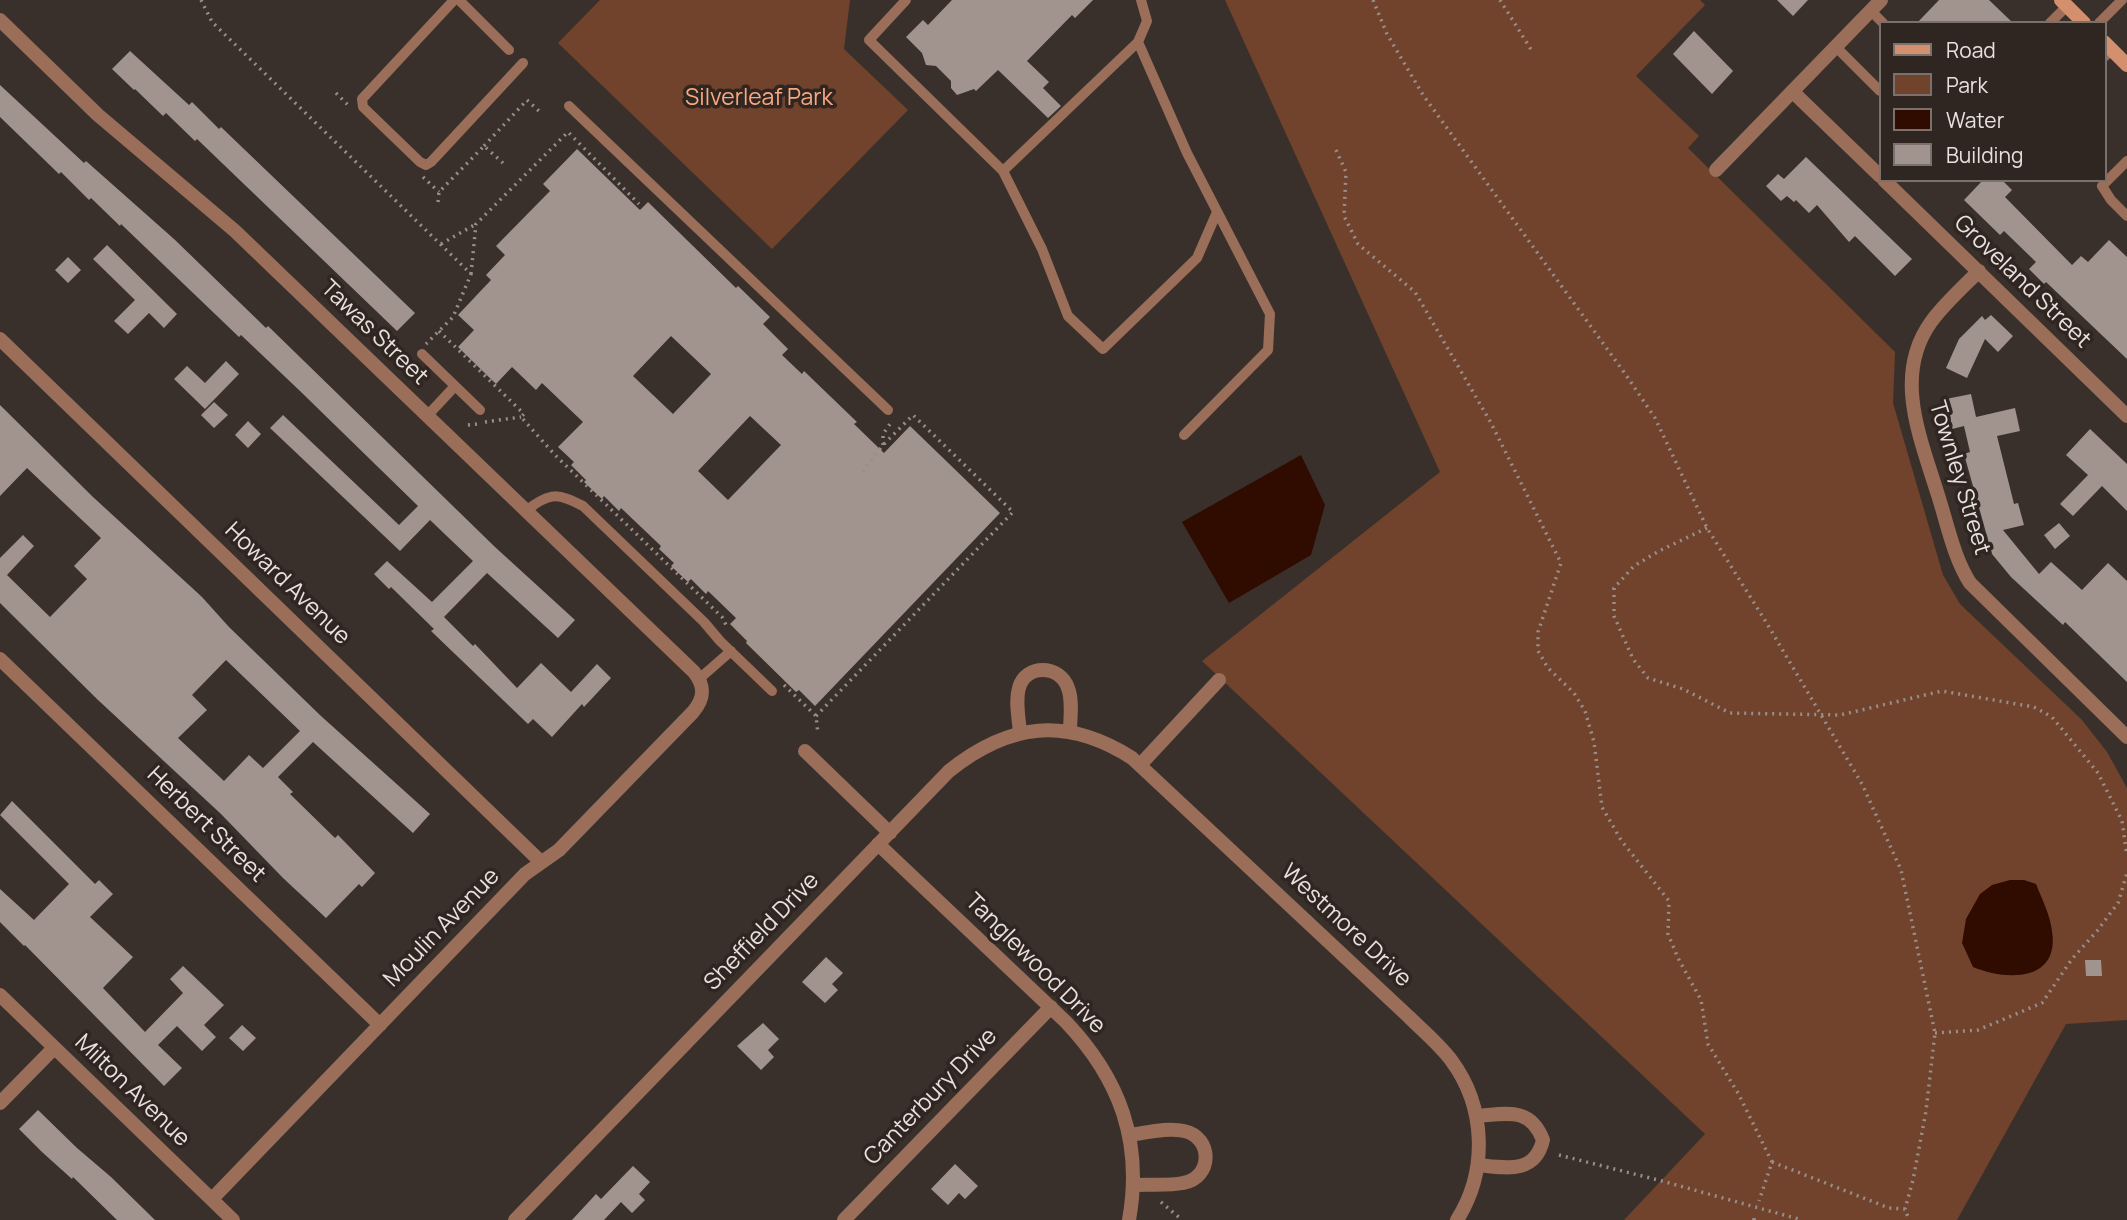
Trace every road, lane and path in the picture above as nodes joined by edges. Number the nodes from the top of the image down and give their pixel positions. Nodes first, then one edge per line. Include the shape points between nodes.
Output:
1 (201, 0) edge
2 (456, 0) edge
3 (906, 0) edge
4 (1141, 0) edge
5 (1373, 0) edge
6 (1500, 0) edge
7 (1881, 0) edge
8 (2122, 0) edge
9 (2064, 3) edge
10 (1871, 11) junction
11 (0, 20) edge
12 (1881, 21) edge
13 (2051, 21) edge
14 (2082, 21) edge
15 (2101, 21) edge
16 (1138, 42) junction
17 (1836, 47) junction
18 (509, 50) dead end
19 (2107, 50) edge
20 (1532, 51) dead end
21 (523, 63) dead end
22 (2127, 65) edge
23 (1878, 89) edge
24 (1793, 92) junction
25 (569, 106) dead end
26 (540, 113) dead end
27 (484, 145) junction
28 (1336, 150) dead end
29 (2127, 161) edge
30 (503, 163) dead end
31 (1716, 170) dead end
32 (1003, 171) junction
33 (1878, 174) edge
34 (1886, 182) edge
35 (438, 202) dead end
36 (639, 204) dead end
37 (1217, 212) junction
38 (2127, 216) edge
39 (476, 224) junction
40 (441, 244) junction
41 (1979, 271) junction
42 (471, 274) junction
43 (439, 331) junction
44 (0, 339) edge
45 (422, 351) joint
46 (455, 386) junction
47 (480, 410) dead end
48 (888, 410) dead end
49 (428, 415) junction
50 (2127, 416) edge
51 (521, 417) junction
52 (468, 425) dead end
53 (888, 425) dead end
54 (1184, 435) dead end
55 (883, 445) junction
56 (862, 473) dead end
57 (527, 510) junction
58 (1707, 528) junction
59 (733, 634) dead end
60 (731, 651) junction
61 (0, 659) edge
62 (776, 678) dead end
63 (1219, 680) dead end
64 (701, 684) junction
65 (772, 691) dead end
66 (1820, 715) junction
67 (816, 716) junction
68 (1070, 732) junction
69 (1020, 733) junction
70 (818, 734) dead end
71 (2127, 737) edge
72 (804, 751) dead end
73 (1140, 765) junction
74 (890, 833) junction
75 (878, 844) junction
76 (2127, 856) edge
77 (541, 862) junction
78 (2127, 873) edge
79 (0, 995) edge
80 (1051, 1007) junction
81 (380, 1025) junction
82 (1936, 1033) junction
83 (54, 1048) junction
84 (0, 1103) edge
85 (1476, 1116) junction
86 (1130, 1135) junction
87 (1559, 1155) dead end
88 (1772, 1162) junction
89 (1479, 1166) junction
90 (1134, 1185) junction
91 (212, 1199) junction
92 (1759, 1200) dead end
93 (1161, 1202) dead end
94 (1905, 1209) junction
95 (233, 1220) edge
96 (515, 1220) edge
97 (844, 1220) edge
98 (1129, 1220) edge
99 (1182, 1220) edge
100 (1457, 1220) edge
101 (1802, 1220) edge
102 (1909, 1220) edge

1 - 40 path via 212,22
2 - 18 lane
2 - 21 lane via 362,99 363,107 420,162 431,162
3 - 32 lane via 869,40
4 - 16 lane via 1147,21
5 - 58 path via 1423,95 1655,418
6 - 20 path
7 - 10 street
8 - 15 lane
9 - 13 lane
9 - 14 main road
10 - 12 lane
10 - 17 street
11 - 49 street, Tawas Street via 99,114 227,224
16 - 32 lane
16 - 37 lane
17 - 23 lane
17 - 24 street
19 - 22 main road
24 - 31 street
24 - 33 street
25 - 48 lane
26 - 27 path via 527,100
27 - 30 path
27 - 35 path via 439,192
28 - 88 path via 1346,172 1343,216 1358,243 1415,292 1491,423 1561,563 1538,632 1538,651 1585,711 1602,807 1621,840 1669,901 1668,934 1701,1000 1708,1044
29 - 38 lane via 2102,186
32 - 37 lane via 1069,316 1103,349 1197,258
34 - 41 street, Groveland Street
36 - 39 path via 568,132
37 - 54 lane via 1270,314 1268,350
39 - 40 path
39 - 42 path
40 - 42 path
41 - 50 street, Groveland Street
41 - 71 street, Townley Street via 1930,324 1914,357 1910,390 1959,561 1970,583
42 - 43 path via 453,317
43 - 45 path
43 - 51 path via 524,414
44 - 77 street, Howard Avenue
45 - 46 lane
46 - 47 lane
46 - 49 lane
49 - 57 street, Tawas Street
51 - 52 path
51 - 59 path via 722,617
53 - 55 path
55 - 56 path
55 - 67 path via 913,415 1013,512
57 - 60 lane via 543,497 556,496 583,506
57 - 64 street, Tawas Street
58 - 66 path
58 - 66 path via 1634,566 1614,587 1615,616 1633,659 1648,678 1683,689 1730,713
60 - 64 lane
60 - 65 lane
61 - 81 street, Herbert Street
62 - 67 path
63 - 73 street
64 - 77 street, Moulin Avenue via 693,712 559,850
66 - 76 path via 1840,715 1942,691 2034,707 2052,717 2098,773 2122,821
66 - 82 path via 1862,784 1901,870
67 - 70 path
68 - 69 street, Sheffield Drive
68 - 69 street via 1069,690 1059,675 1044,669 1033,671 1020,685
68 - 73 street, Westmore Drive via 1114,746
69 - 74 street, Sheffield Drive via 972,752
72 - 74 street
73 - 85 street, Westmore Drive via 1436,1044 1462,1077
74 - 75 street, Sheffield Drive
75 - 80 street, Tanglewood Drive
75 - 96 street, Sheffield Drive
77 - 81 street, Moulin Avenue
78 - 82 path via 2118,903 2042,1003 1978,1030
79 - 83 street, Milton Avenue
80 - 86 street, Tanglewood Drive via 1104,1070
80 - 97 street, Canterbury Drive
81 - 91 street, Moulin Avenue
82 - 94 path via 1926,1111
83 - 84 street
83 - 91 street, Milton Avenue
85 - 89 street, Westmore Drive
85 - 89 street via 1524,1116 1532,1120 1543,1140 1533,1161 1518,1167
86 - 90 street, Tanglewood Drive
86 - 90 street via 1183,1130 1198,1138 1206,1154 1203,1170 1192,1180
87 - 101 path
88 - 92 path
88 - 94 path via 1889,1208
89 - 100 street, Westmore Drive
90 - 98 street, Tanglewood Drive
91 - 95 street, Milton Avenue
93 - 99 path
94 - 102 path

